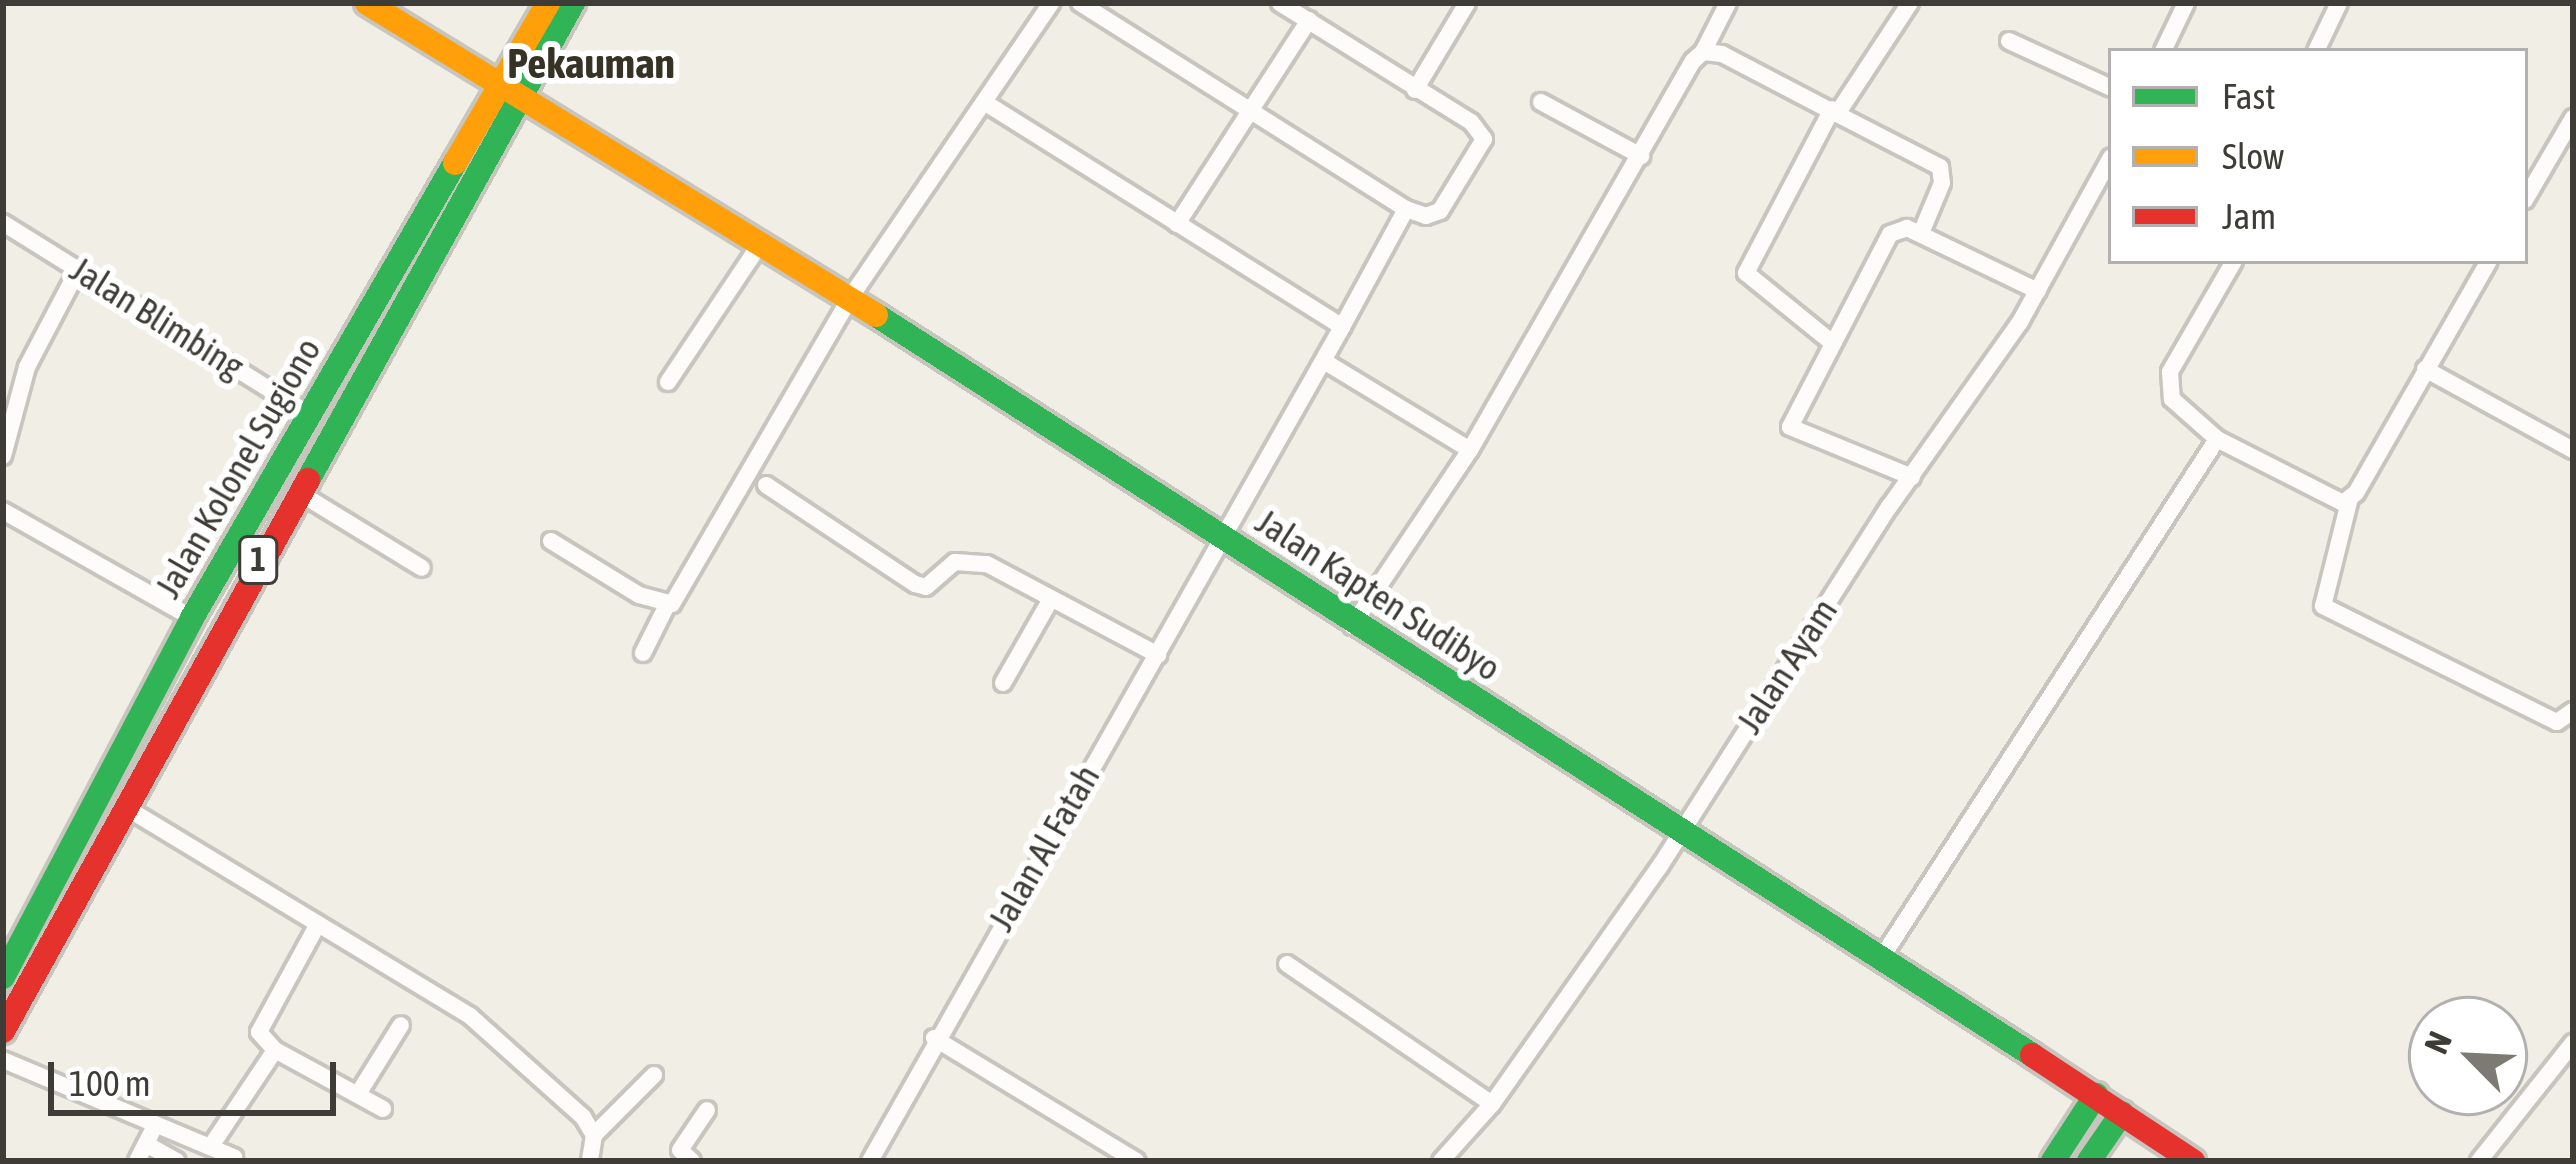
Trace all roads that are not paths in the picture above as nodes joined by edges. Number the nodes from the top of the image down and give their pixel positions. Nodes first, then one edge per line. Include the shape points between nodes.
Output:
1 (367, 3) edge
2 (548, 3) edge
3 (573, 3) edge
4 (1052, 3) edge
5 (1080, 3) edge
6 (1467, 3) edge
7 (1728, 3) edge
8 (1910, 3) edge
9 (2186, 3) edge
10 (2339, 3) edge
11 (1285, 4) edge
12 (1310, 20) junction
13 (2009, 41) dead end
14 (2164, 48) edge
15 (2317, 48) edge
16 (1703, 52) junction
17 (2108, 87) edge
18 (511, 88) junction
19 (1414, 90) junction
20 (984, 102) junction
21 (1541, 102) dead end
22 (1251, 108) junction
23 (1834, 112) junction
24 (2573, 118) edge
25 (1641, 156) junction
26 (2108, 163) edge
27 (2528, 195) edge
28 (1406, 209) junction
29 (1177, 224) junction
30 (4, 225) edge
31 (1921, 233) junction
32 (762, 241) junction
33 (2232, 264) edge
34 (2487, 264) edge
35 (79, 268) junction
36 (2038, 291) junction
37 (850, 298) junction
38 (1342, 328) junction
39 (1830, 341) junction
40 (1327, 363) junction
41 (2425, 369) junction
42 (668, 382) dead end
43 (309, 414) junction
44 (2218, 440) junction
45 (1469, 450) junction
46 (2573, 450) edge
47 (3, 456) edge
48 (1912, 476) junction
49 (766, 485) dead end
50 (298, 491) junction
51 (2349, 502) junction
52 (3, 511) edge
53 (1223, 537) junction
54 (551, 541) dead end
55 (422, 568) dead end
56 (1052, 599) junction
57 (667, 607) junction
58 (192, 618) junction
59 (1352, 626) junction
60 (643, 653) dead end
61 (1159, 656) junction
62 (1003, 683) dead end
63 (2573, 711) edge
64 (125, 807) junction
65 (1685, 826) junction
66 (318, 924) junction
67 (1884, 954) junction
68 (1287, 964) dead end
69 (3, 977) edge
70 (401, 1024) dead end
71 (3, 1031) edge
72 (934, 1038) junction
73 (2573, 1043) edge
74 (275, 1050) junction
75 (3, 1060) edge
76 (654, 1075) dead end
77 (358, 1094) junction
78 (2096, 1095) junction
79 (1492, 1103) junction
80 (383, 1109) dead end
81 (707, 1110) dead end
82 (2122, 1114) junction
83 (594, 1136) junction
84 (146, 1144) edge
85 (211, 1146) junction
86 (234, 1157) dead end
87 (177, 1161) edge
88 (590, 1161) edge
89 (692, 1161) edge
90 (870, 1161) edge
91 (1136, 1161) edge
92 (1441, 1161) edge
93 (2053, 1161) edge
94 (2089, 1161) edge
95 (2193, 1161) edge
96 (2479, 1161) edge

1 - 18 main road, Jalan Kapten Sudibyo
2 - 18 main road, Jalan Kolonel Sugiono / 1
3 - 18 main road, 1
4 - 20 street
5 - 22 street
6 - 19 street
7 - 16 street
8 - 23 street
9 - 14 street
10 - 15 street
11 - 12 street
12 - 19 street
12 - 22 street
13 - 17 street
16 - 23 street via 1722,54
16 - 25 street
18 - 32 main road, Jalan Kapten Sudibyo
18 - 43 main road, Jalan Kolonel Sugiono / 1
18 - 50 main road, Jalan Kolonel Sugiono / 1
19 - 28 street via 1471,122 1484,139 1440,211
20 - 29 street
20 - 37 street
21 - 25 street
22 - 28 street
22 - 29 street
23 - 31 street via 1940,167 1942,183
23 - 39 street via 1746,273
24 - 27 street
25 - 45 street
26 - 36 street, Jalan Ayam
28 - 38 street, Jalan Al Fatah
29 - 38 street
30 - 35 street, Jalan Blimbing
31 - 36 street
31 - 39 street via 1900,228 1890,235
32 - 37 main road, Jalan Kapten Sudibyo
32 - 42 street
33 - 44 street via 2168,387
34 - 41 street
35 - 43 street, Jalan Blimbing
35 - 47 street via 27,367
36 - 48 street, Jalan Ayam
37 - 53 main road, Jalan Kapten Sudibyo
37 - 57 street
38 - 40 street, Jalan Al Fatah
39 - 48 street via 1793,417 1793,434
40 - 45 street
40 - 53 street, Jalan Al Fatah
41 - 46 street
41 - 51 street
43 - 58 main road, Jalan Kolonel Sugiono / 1
44 - 51 street
44 - 67 street
45 - 59 street
48 - 65 street, Jalan Ayam
49 - 56 street via 915,584 926,587 970,559
50 - 55 street
50 - 64 main road, Jalan Kolonel Sugiono / 1
51 - 63 street via 2323,606 2557,722
52 - 58 street
53 - 59 main road, Jalan Kapten Sudibyo
53 - 61 street, Jalan Al Fatah
54 - 57 street
56 - 61 street
56 - 62 street
57 - 60 street
58 - 69 main road, Jalan Kolonel Sugiono / 1
59 - 65 main road, Jalan Kapten Sudibyo
61 - 72 street, Jalan Al Fatah
64 - 66 street
64 - 71 main road, Jalan Kolonel Sugiono / 1
65 - 67 main road, Jalan Kapten Sudibyo
65 - 79 street, Jalan Ayam
66 - 74 street via 260,1032
66 - 83 street via 470,1016
67 - 78 main road, Jalan Kapten Sudibyo
68 - 79 street
70 - 77 street
72 - 90 street, Jalan Al Fatah
72 - 91 street
73 - 96 street
74 - 77 street
74 - 85 street
75 - 84 street
76 - 83 street
77 - 80 street
78 - 82 main road, Jalan Kapten Sudibyo
78 - 93 main road
79 - 92 street, Jalan Ayam
81 - 89 street via 680,1150
82 - 94 main road
82 - 95 main road, Jalan Kapten Sudibyo
83 - 88 street
84 - 85 street
84 - 87 street
85 - 86 street

